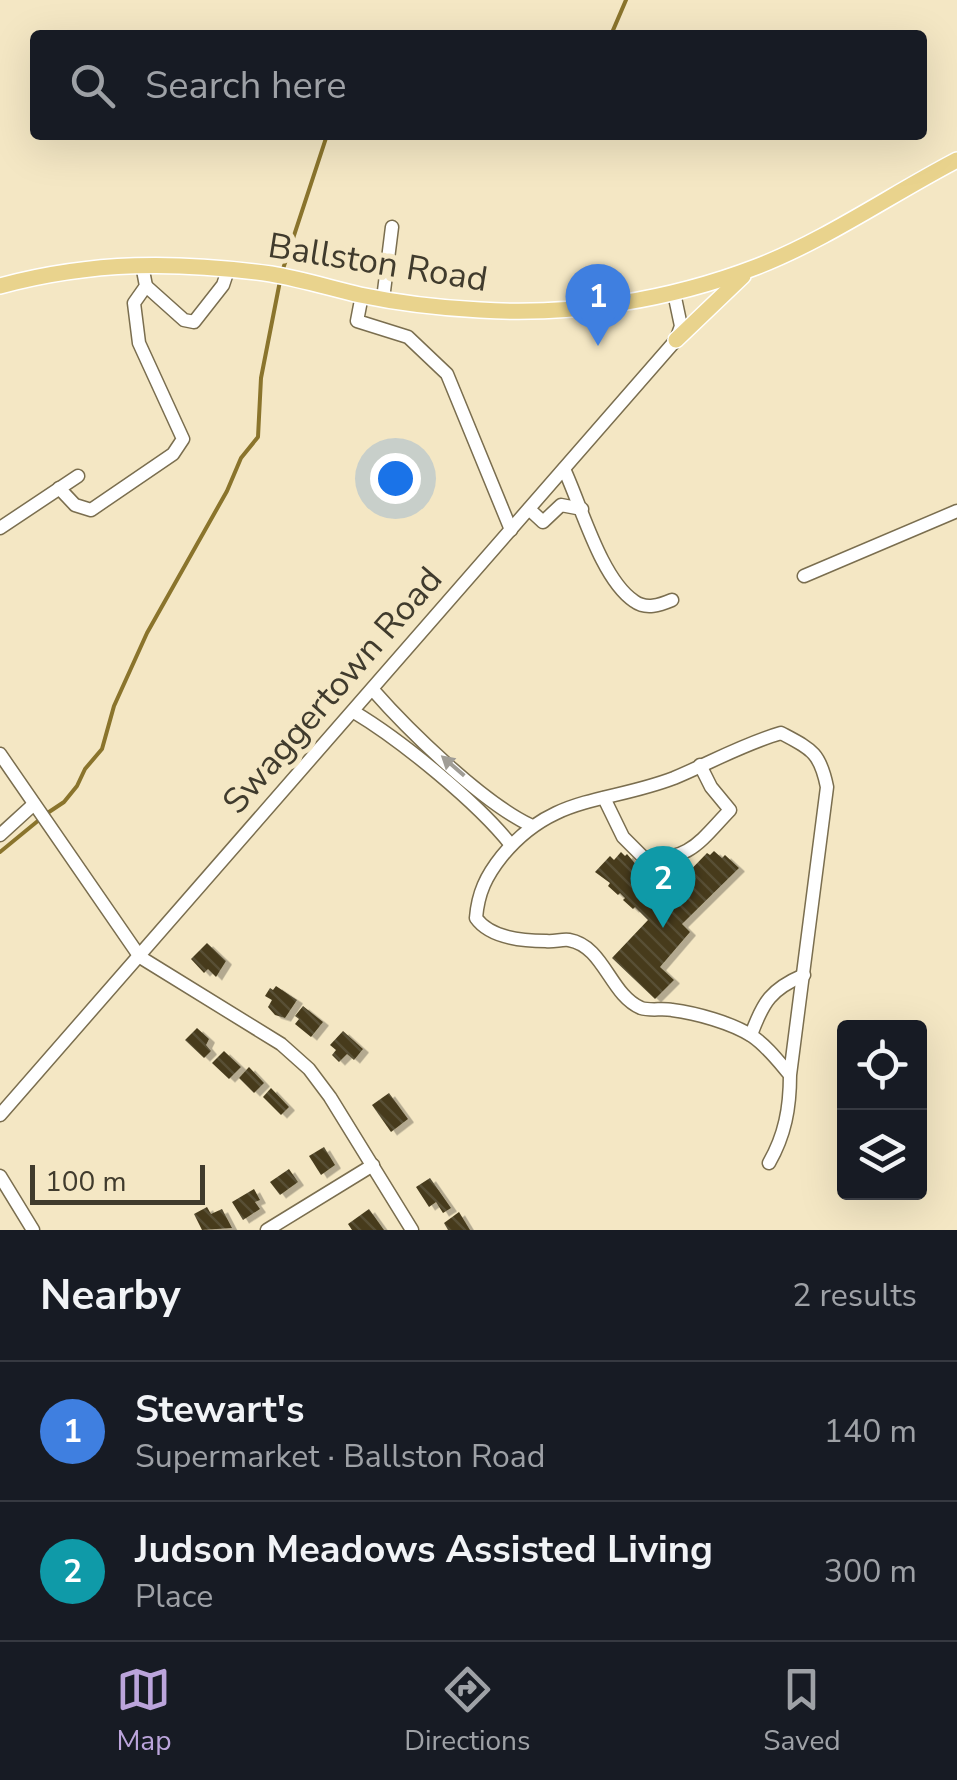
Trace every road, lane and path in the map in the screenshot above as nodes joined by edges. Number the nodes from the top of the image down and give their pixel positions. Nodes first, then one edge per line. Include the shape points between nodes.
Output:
1 (957, 160) edge
2 (392, 228) dead end
3 (142, 264) junction
4 (759, 266) junction
5 (228, 270) junction
6 (0, 286) edge
7 (146, 286) junction
8 (674, 294) junction
9 (362, 295) junction
10 (384, 299) junction
11 (676, 340) junction
12 (564, 469) junction
13 (78, 476) dead end
14 (60, 488) junction
15 (530, 509) junction
16 (582, 510) junction
17 (957, 511) edge
18 (0, 528) edge
19 (512, 530) junction
20 (804, 576) dead end
21 (672, 600) dead end
22 (373, 690) junction
23 (354, 712) junction
24 (0, 754) edge
25 (700, 766) junction
26 (604, 798) junction
27 (34, 804) junction
28 (530, 825) junction
29 (0, 835) edge
30 (511, 845) junction
31 (140, 957) junction
32 (804, 975) junction
33 (752, 1036) junction
34 (790, 1075) junction
35 (0, 1115) edge
36 (769, 1163) dead end
37 (372, 1165) junction
38 (0, 1176) edge
39 (33, 1230) edge
40 (267, 1230) edge
41 (412, 1230) edge

1 - 4 main road, Ballston Road
2 - 10 street
3 - 5 main road, Ballston Road
3 - 6 main road, Ballston Road
3 - 7 street
4 - 8 main road, Ballston Road
4 - 11 main road
5 - 7 street via 194,322
5 - 9 main road, Ballston Road
7 - 14 street via 134,303 139,342 183,439 173,454 91,510 75,505
8 - 10 main road, Ballston Road via 516,311
8 - 11 street via 682,326
9 - 10 main road, Ballston Road
9 - 19 street via 357,321 408,337 447,374
11 - 12 street, Swaggertown Road
12 - 15 street, Swaggertown Road
12 - 16 street
13 - 14 street
14 - 18 street
15 - 16 street via 544,522 561,505
15 - 19 street, Swaggertown Road
16 - 21 street via 627,594 646,606
17 - 20 street
19 - 22 street, Swaggertown Road
22 - 23 street, Swaggertown Road
28 -> 22 street via 509,815
23 - 30 street via 480,812
23 - 31 street, Swaggertown Road
24 - 27 street
25 - 26 street
25 - 26 street via 730,810 678,858 643,857
25 - 32 street via 781,734 811,749 822,764 827,786
26 - 28 street
27 - 29 street
27 - 31 street
28 - 30 street
30 - 33 street via 478,897 476,918 484,929 546,942 571,940 592,952 642,1008 672,1010
31 - 35 street, Swaggertown Road
31 - 37 street via 295,1057 330,1096
32 - 33 street via 778,986
32 - 34 street
33 - 34 street
34 - 36 street via 790,1106
37 - 40 street
37 - 41 street
38 - 39 street

